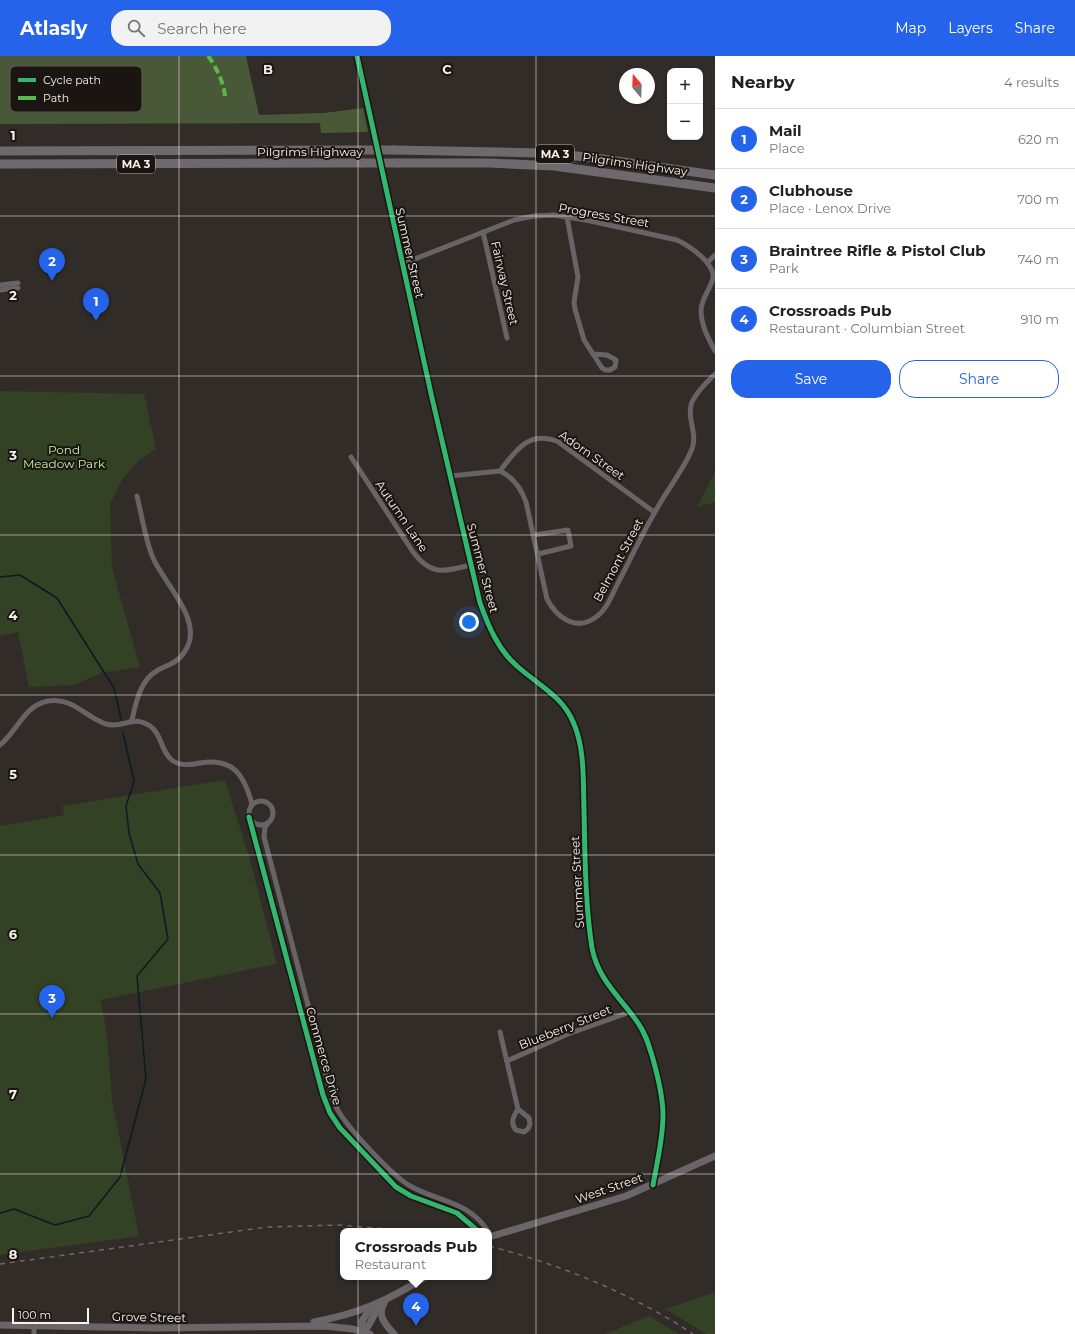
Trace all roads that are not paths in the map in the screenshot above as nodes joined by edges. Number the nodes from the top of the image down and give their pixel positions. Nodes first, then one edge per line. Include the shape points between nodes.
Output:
1 (357, 56) edge
2 (0, 151) edge
3 (0, 164) edge
4 (715, 175) edge
5 (715, 188) edge
6 (567, 217) junction
7 (483, 232) junction
8 (715, 255) edge
9 (708, 262) junction
10 (402, 264) junction
11 (0, 285) edge
12 (0, 290) edge
13 (507, 338) dead end
14 (715, 351) edge
15 (593, 354) dead end
16 (715, 374) edge
17 (351, 457) dead end
18 (500, 471) junction
19 (450, 476) junction
20 (137, 496) dead end
21 (654, 512) junction
22 (534, 535) junction
23 (538, 554) junction
24 (471, 565) junction
25 (132, 720) junction
26 (0, 745) edge
27 (252, 804) junction
28 (249, 817) junction
29 (270, 822) junction
30 (630, 1012) junction
31 (500, 1032) dead end
32 (507, 1061) junction
33 (518, 1109) dead end
34 (362, 1139) junction
35 (356, 1145) junction
36 (715, 1156) edge
37 (653, 1185) junction
38 (443, 1199) junction
39 (457, 1204) junction
40 (440, 1206) junction
41 (453, 1212) junction
42 (469, 1222) junction
43 (472, 1228) edge
44 (475, 1228) edge
45 (483, 1228) edge
46 (492, 1234) edge
47 (420, 1280) edge
48 (385, 1301) junction
49 (372, 1307) junction
50 (0, 1325) edge
51 (34, 1326) junction
52 (298, 1326) junction
53 (135, 1331) edge
54 (366, 1333) edge
55 (34, 1334) edge
56 (394, 1334) edge

1 - 10 street, Summer Street
2 - 4 highway, Pilgrims Highway / MA 3, bridge via 484,150 588,157
3 - 5 highway, Pilgrims Highway / MA 3, bridge via 484,163 549,166
6 - 7 street, Progress Street via 554,215 522,218
6 - 9 street, Progress Street via 677,240
6 - 15 street via 578,277 574,302 582,335
7 - 10 street, Progress Street
7 - 13 street, Fairway Street
8 - 9 street
9 - 14 street via 713,274 702,301 702,320
10 - 19 street, Summer Street
11 - 12 street via 18,286
16 - 21 street, Belmont Street via 692,403 692,450
17 - 24 street, Autumn Lane via 413,552 425,566 441,570
18 - 19 street
18 - 21 street, Adorn Street via 522,445 539,438 548,438 557,441
18 - 22 street, Belmont Street via 514,481 522,493
19 - 24 street, Summer Street
20 - 25 street via 153,557 186,613 192,635 189,645 180,657 155,672 142,686
21 - 23 street, Belmont Street via 606,606 593,620 577,623 561,618 553,610 547,599
22 - 23 street, Belmont Street
22 - 23 street via 568,530 570,538 571,546
24 - 30 street, Summer Street via 485,617 498,642 516,665 555,694 574,724 582,766 585,855 593,950 602,976
25 - 26 street via 109,724 68,703 57,700 46,702 28,711
25 - 27 street via 141,721 153,728 170,758 175,762 190,765 215,762 234,768 243,779
27 - 28 street
27 - 29 street via 260,801 268,803 273,810
28 - 29 street via 258,825
28 - 35 street, Commerce Drive via 324,1099 335,1121
29 - 34 street, Commerce Drive via 265,827 264,837 331,1093 340,1113
30 - 32 street, Blueberry Street
30 - 37 street, Summer Street via 642,1029 649,1046 663,1105 661,1138
31 - 32 street
32 - 33 street
34 - 35 street
34 - 38 street, Commerce Drive via 402,1180 418,1190
35 - 40 street, Commerce Drive via 396,1187 411,1196
36 - 37 main road, West Street
37 - 46 main road, West Street via 612,1201
38 - 39 street, Commerce Drive
38 - 40 street
39 - 41 street
39 - 45 street, Commerce Drive via 474,1216
40 - 41 street, Commerce Drive
41 - 42 street, Commerce Drive
42 - 43 street
42 - 44 street, Commerce Drive
47 - 48 main road, Grove Street
48 - 49 main road, Grove Street
48 - 54 main road, Grove Street via 377,1309
48 - 56 main road via 381,1315
49 - 52 main road, Grove Street
49 - 54 main road via 362,1321
50 - 51 main road, Grove Street
51 - 53 main road, Grove Street
51 - 55 street
52 - 53 main road, Grove Street
52 - 54 main road, Grove Street via 330,1326

